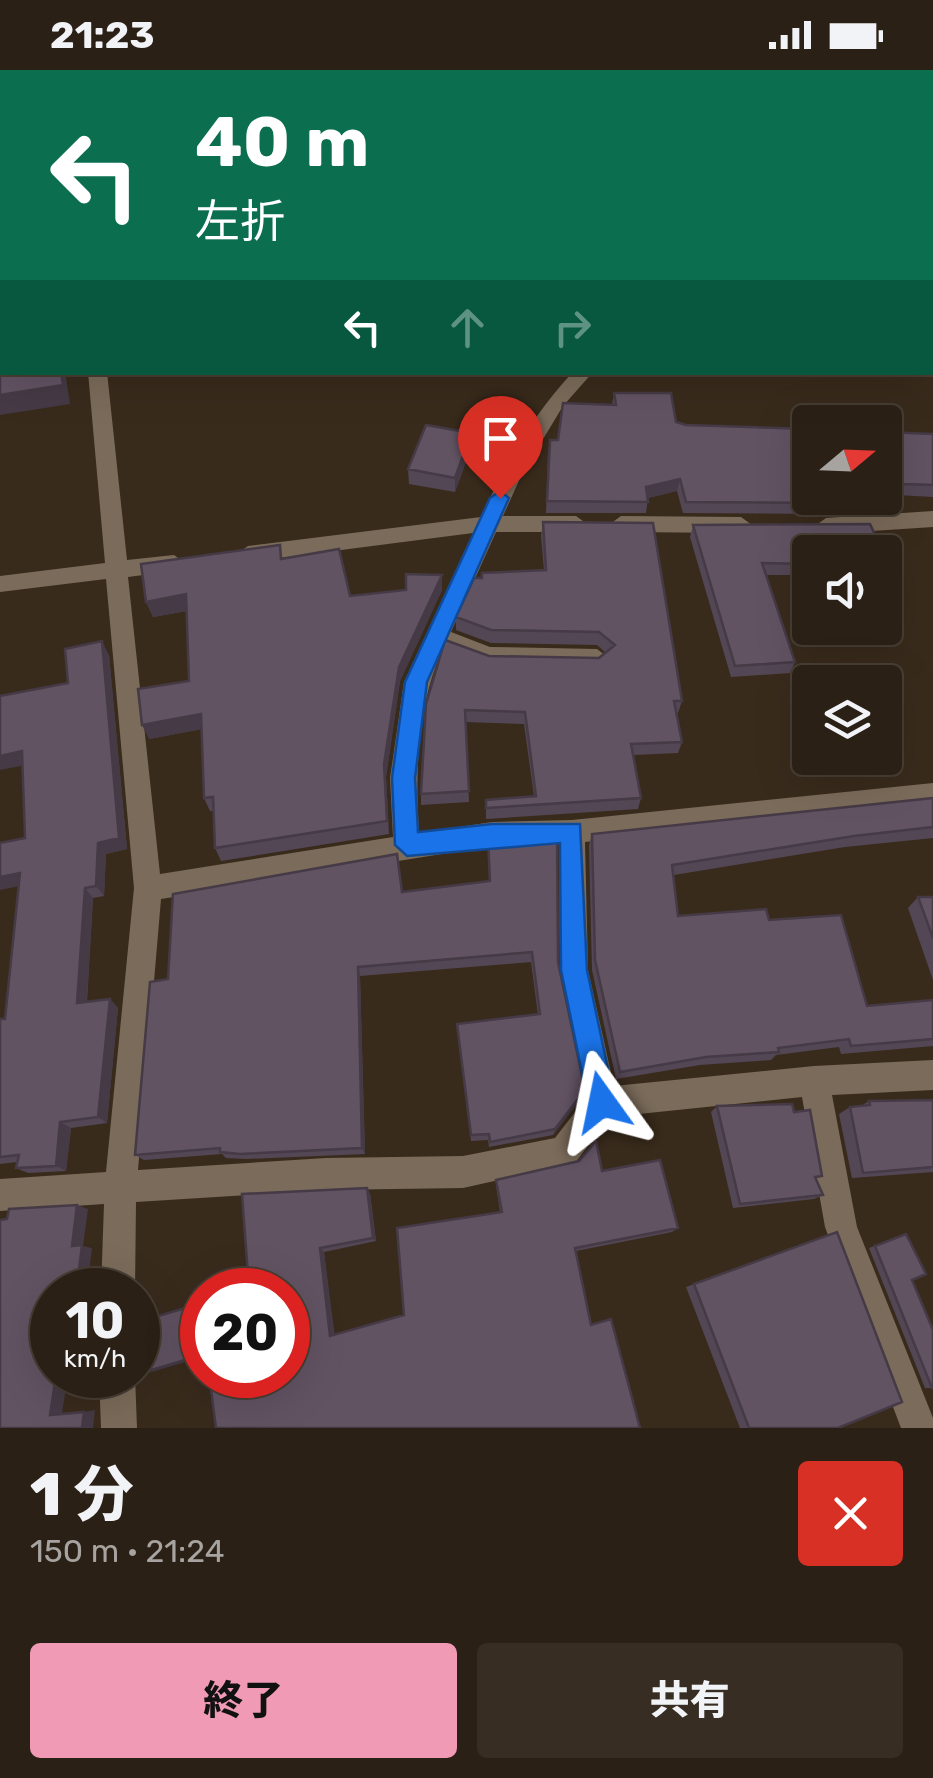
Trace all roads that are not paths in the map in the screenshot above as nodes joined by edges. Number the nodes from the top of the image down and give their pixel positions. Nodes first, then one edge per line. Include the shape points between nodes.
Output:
1 (97, 375) edge
2 (581, 375) edge
3 (933, 519) edge
4 (487, 524) junction
5 (767, 526) edge
6 (807, 526) edge
7 (233, 556) edge
8 (195, 560) edge
9 (119, 569) junction
10 (0, 584) edge
11 (436, 636) junction
12 (597, 658) edge
13 (933, 794) edge
14 (572, 832) junction
15 (407, 845) junction
16 (148, 888) junction
17 (933, 1075) edge
18 (814, 1080) junction
19 (602, 1102) junction
20 (120, 1189) junction
21 (0, 1195) edge
22 (118, 1268) edge
23 (118, 1398) edge
24 (119, 1428) edge
25 (919, 1428) edge

1 - 9 street
2 - 4 street via 556,402
3 - 6 street
4 - 5 street
4 - 7 street
4 - 11 street
8 - 9 street
9 - 10 street
9 - 16 street
11 - 12 street via 489,656
11 - 15 street via 416,682 404,778
13 - 14 street
14 - 15 street
14 - 19 street via 574,970
15 - 16 street
16 - 20 street
17 - 18 street
18 - 19 street
18 - 25 street via 842,1227
19 - 20 street via 564,1152 462,1172
20 - 21 street
20 - 22 street
23 - 24 street

